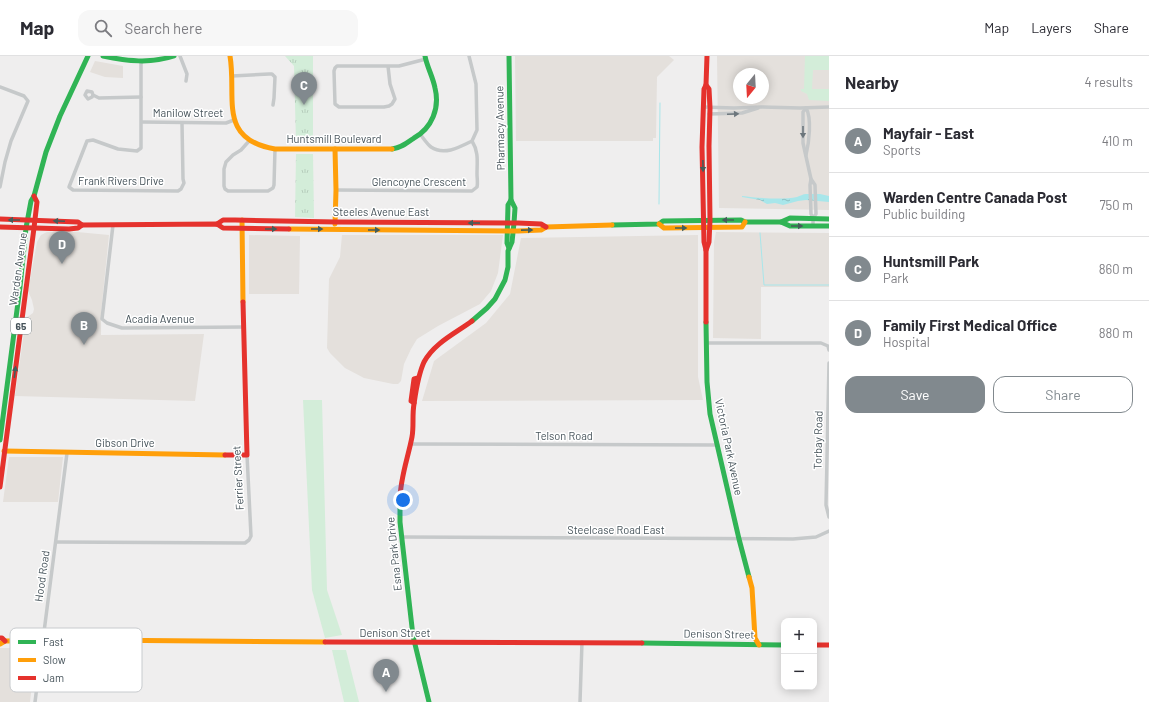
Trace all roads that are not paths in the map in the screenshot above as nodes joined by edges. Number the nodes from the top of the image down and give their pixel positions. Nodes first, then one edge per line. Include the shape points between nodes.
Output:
1 (88, 56) edge
2 (103, 56) edge
3 (174, 56) edge
4 (180, 56) edge
5 (230, 56) edge
6 (469, 56) edge
7 (509, 56) edge
8 (707, 56) edge
9 (426, 57) edge
10 (141, 61) junction
11 (388, 66) junction
12 (232, 76) junction
13 (186, 81) dead end
14 (706, 85) junction
15 (0, 87) edge
16 (93, 96) dead end
17 (141, 97) junction
18 (273, 105) dead end
19 (703, 107) junction
20 (762, 107) junction
21 (829, 107) edge
22 (710, 108) junction
23 (806, 108) junction
24 (703, 114) junction
25 (709, 114) junction
26 (234, 120) junction
27 (142, 122) junction
28 (182, 122) junction
29 (420, 134) junction
30 (250, 140) junction
31 (472, 141) junction
32 (275, 149) junction
33 (335, 149) junction
34 (806, 157) junction
35 (812, 179) junction
36 (0, 187) edge
37 (336, 190) junction
38 (34, 196) junction
39 (813, 218) junction
40 (829, 219) edge
41 (0, 220) edge
42 (27, 220) junction
43 (35, 220) junction
44 (242, 220) junction
45 (703, 220) junction
46 (710, 220) junction
47 (336, 222) junction
48 (745, 222) junction
49 (781, 222) junction
50 (511, 223) junction
51 (217, 224) junction
52 (659, 224) junction
53 (82, 225) junction
54 (113, 225) junction
55 (813, 226) junction
56 (829, 226) edge
57 (0, 227) edge
58 (546, 227) junction
59 (710, 227) junction
60 (26, 228) junction
61 (34, 228) junction
62 (703, 228) junction
63 (242, 229) junction
64 (334, 230) junction
65 (510, 230) junction
66 (706, 250) junction
67 (243, 328) junction
68 (706, 343) junction
69 (829, 350) edge
70 (829, 363) edge
71 (7, 390) junction
72 (12, 394) junction
73 (0, 440) edge
74 (410, 444) junction
75 (718, 446) junction
76 (2, 451) edge
77 (67, 453) junction
78 (247, 455) junction
79 (0, 487) edge
80 (829, 517) edge
81 (829, 531) edge
82 (402, 537) junction
83 (739, 539) junction
84 (56, 542) junction
85 (44, 628) edge
86 (0, 638) edge
87 (142, 641) edge
88 (582, 642) junction
89 (3, 643) edge
90 (415, 643) junction
91 (759, 645) junction
92 (781, 645) edge
93 (817, 645) edge
94 (829, 645) edge
95 (36, 692) edge
96 (35, 702) edge
97 (429, 702) edge
98 (580, 702) edge

1 - 38 main road, Warden Avenue via 46,152
2 - 10 main road
3 - 10 main road via 163,60
4 - 13 street via 187,74
5 - 12 main road, Huntsmill Boulevard
6 - 31 street via 476,84 477,130
7 - 50 main road, Pharmacy Avenue via 511,200 514,205
8 - 14 main road, Victoria Park Avenue
9 - 11 street via 399,66
9 - 29 main road, Huntsmill Boulevard via 437,105 432,120
10 - 17 street, Frank Rivers Drive
11 - 11 street via 335,68 335,104 346,108 390,106 395,98
12 - 18 street via 272,74
12 - 26 main road, Huntsmill Boulevard
14 - 19 main road, Victoria Park Avenue
14 - 22 main road, Victoria Park Avenue via 709,88
15 - 36 street via 24,96 28,101 11,141
16 - 17 street
17 - 27 street, Frank Rivers Drive
19 - 22 street
19 - 24 main road, Victoria Park Avenue
20 - 22 street
20 - 23 street
25 -> 20 street via 742,113
21 - 23 street
22 - 25 main road, Victoria Park Avenue
23 - 34 street via 809,143
23 -> 34 street via 803,112 803,143
24 - 25 street
24 -> 45 main road, Victoria Park Avenue
25 - 46 main road, Victoria Park Avenue
26 - 28 street, Manilow Street via 226,123
26 - 30 main road, Huntsmill Boulevard
27 - 28 street, Manilow Street
27 - 28 street, Frank Rivers Drive via 142,146 138,151 118,150 93,140 87,141 69,187 73,190 178,191 184,184
29 - 31 street via 430,146 438,150 449,150
29 - 33 main road, Huntsmill Boulevard via 402,147 393,149
30 - 32 main road, Huntsmill Boulevard
30 - 32 street via 226,162 224,186 228,191 268,191 273,188
31 - 37 street, Glencoyne Crescent via 478,157 478,183 472,191
32 - 33 main road, Huntsmill Boulevard
33 - 37 main road
34 - 35 street
35 - 39 street via 810,191
35 - 39 street via 816,203 816,214
37 - 47 main road
38 - 42 main road, Warden Avenue
38 - 43 main road, Warden Avenue via 37,202
39 - 40 main road, Steeles Avenue East
39 - 49 main road, Steeles Avenue East via 790,218
39 - 55 street
42 -> 41 main road, Steeles Avenue East
42 - 43 main road, Steeles Avenue East
42 - 60 main road, Warden Avenue / 65
53 -> 43 main road, Steeles Avenue East via 78,222
43 - 61 main road, Warden Avenue
44 - 47 main road, Steeles Avenue East
44 - 51 main road, Steeles Avenue East via 223,220
44 - 63 main road, Ferrier Street
45 - 46 main road, Steeles Avenue East
45 - 52 main road, Steeles Avenue East
45 - 62 main road, Victoria Park Avenue
48 -> 46 main road, Steeles Avenue East
46 - 59 main road, Victoria Park Avenue
50 -> 47 main road, Steeles Avenue East
47 - 64 main road
48 - 49 main road, Steeles Avenue East
48 - 59 main road, Steeles Avenue East via 742,227
49 -> 55 main road, Steeles Avenue East via 790,226
50 - 58 main road, Steeles Avenue East via 541,224
50 - 65 main road, Pharmacy Avenue
51 - 54 main road, Steeles Avenue East
51 - 63 main road, Steeles Avenue East via 223,228
52 - 58 main road, Steeles Avenue East
52 -> 62 main road, Steeles Avenue East via 664,228
53 - 54 main road, Steeles Avenue East
53 - 61 main road, Steeles Avenue East via 69,229
54 - 67 street, Acadia Avenue via 102,319 107,323 122,328
55 - 56 main road, Steeles Avenue East
57 - 60 main road, Steeles Avenue East
65 -> 58 main road, Steeles Avenue East via 541,230
59 - 62 main road, Steeles Avenue East
59 - 66 main road, Victoria Park Avenue
60 - 61 main road, Steeles Avenue East
60 - 71 main road, Warden Avenue / 65
72 -> 61 main road, Warden Avenue / 65
62 - 66 main road, Victoria Park Avenue
63 -> 64 main road, Steeles Avenue East
63 - 67 main road, Ferrier Street
64 -> 65 main road, Steeles Avenue East
65 - 74 main road, Esna Park Drive via 506,277 495,300 485,312 442,342 425,361 418,378
66 - 68 main road, Victoria Park Avenue
67 - 78 main road, Ferrier Street
68 - 69 street via 821,343 828,346
68 - 75 main road, Victoria Park Avenue via 709,405
70 - 80 street, Torbay Road via 826,499
71 - 72 main road
71 - 73 main road, Warden Avenue / 65
72 - 76 main road, Warden Avenue / 65
74 - 75 street, Telson Road
74 - 82 main road, Esna Park Drive via 400,490
75 - 83 main road, Victoria Park Avenue
76 - 77 main road, Gibson Drive
76 - 79 main road, Warden Avenue / 65
77 - 78 main road, Gibson Drive
77 - 84 street, Hood Road
78 - 84 street, Ferrier Street via 251,536 245,543
81 - 83 street, Steelcase Road East via 807,538
82 - 83 street, Steelcase Road East
82 - 90 main road, Esna Park Drive
83 - 91 main road, Victoria Park Avenue via 752,588 755,638
84 - 85 street, Hood Road
86 - 89 main road, Denison Street
87 - 90 main road, Denison Street
88 - 90 main road, Denison Street
88 - 91 main road, Denison Street
88 - 98 street
90 - 97 main road, Esna Park Drive
91 - 92 main road, Denison Street
93 - 94 main road
95 - 96 street, Hood Road

